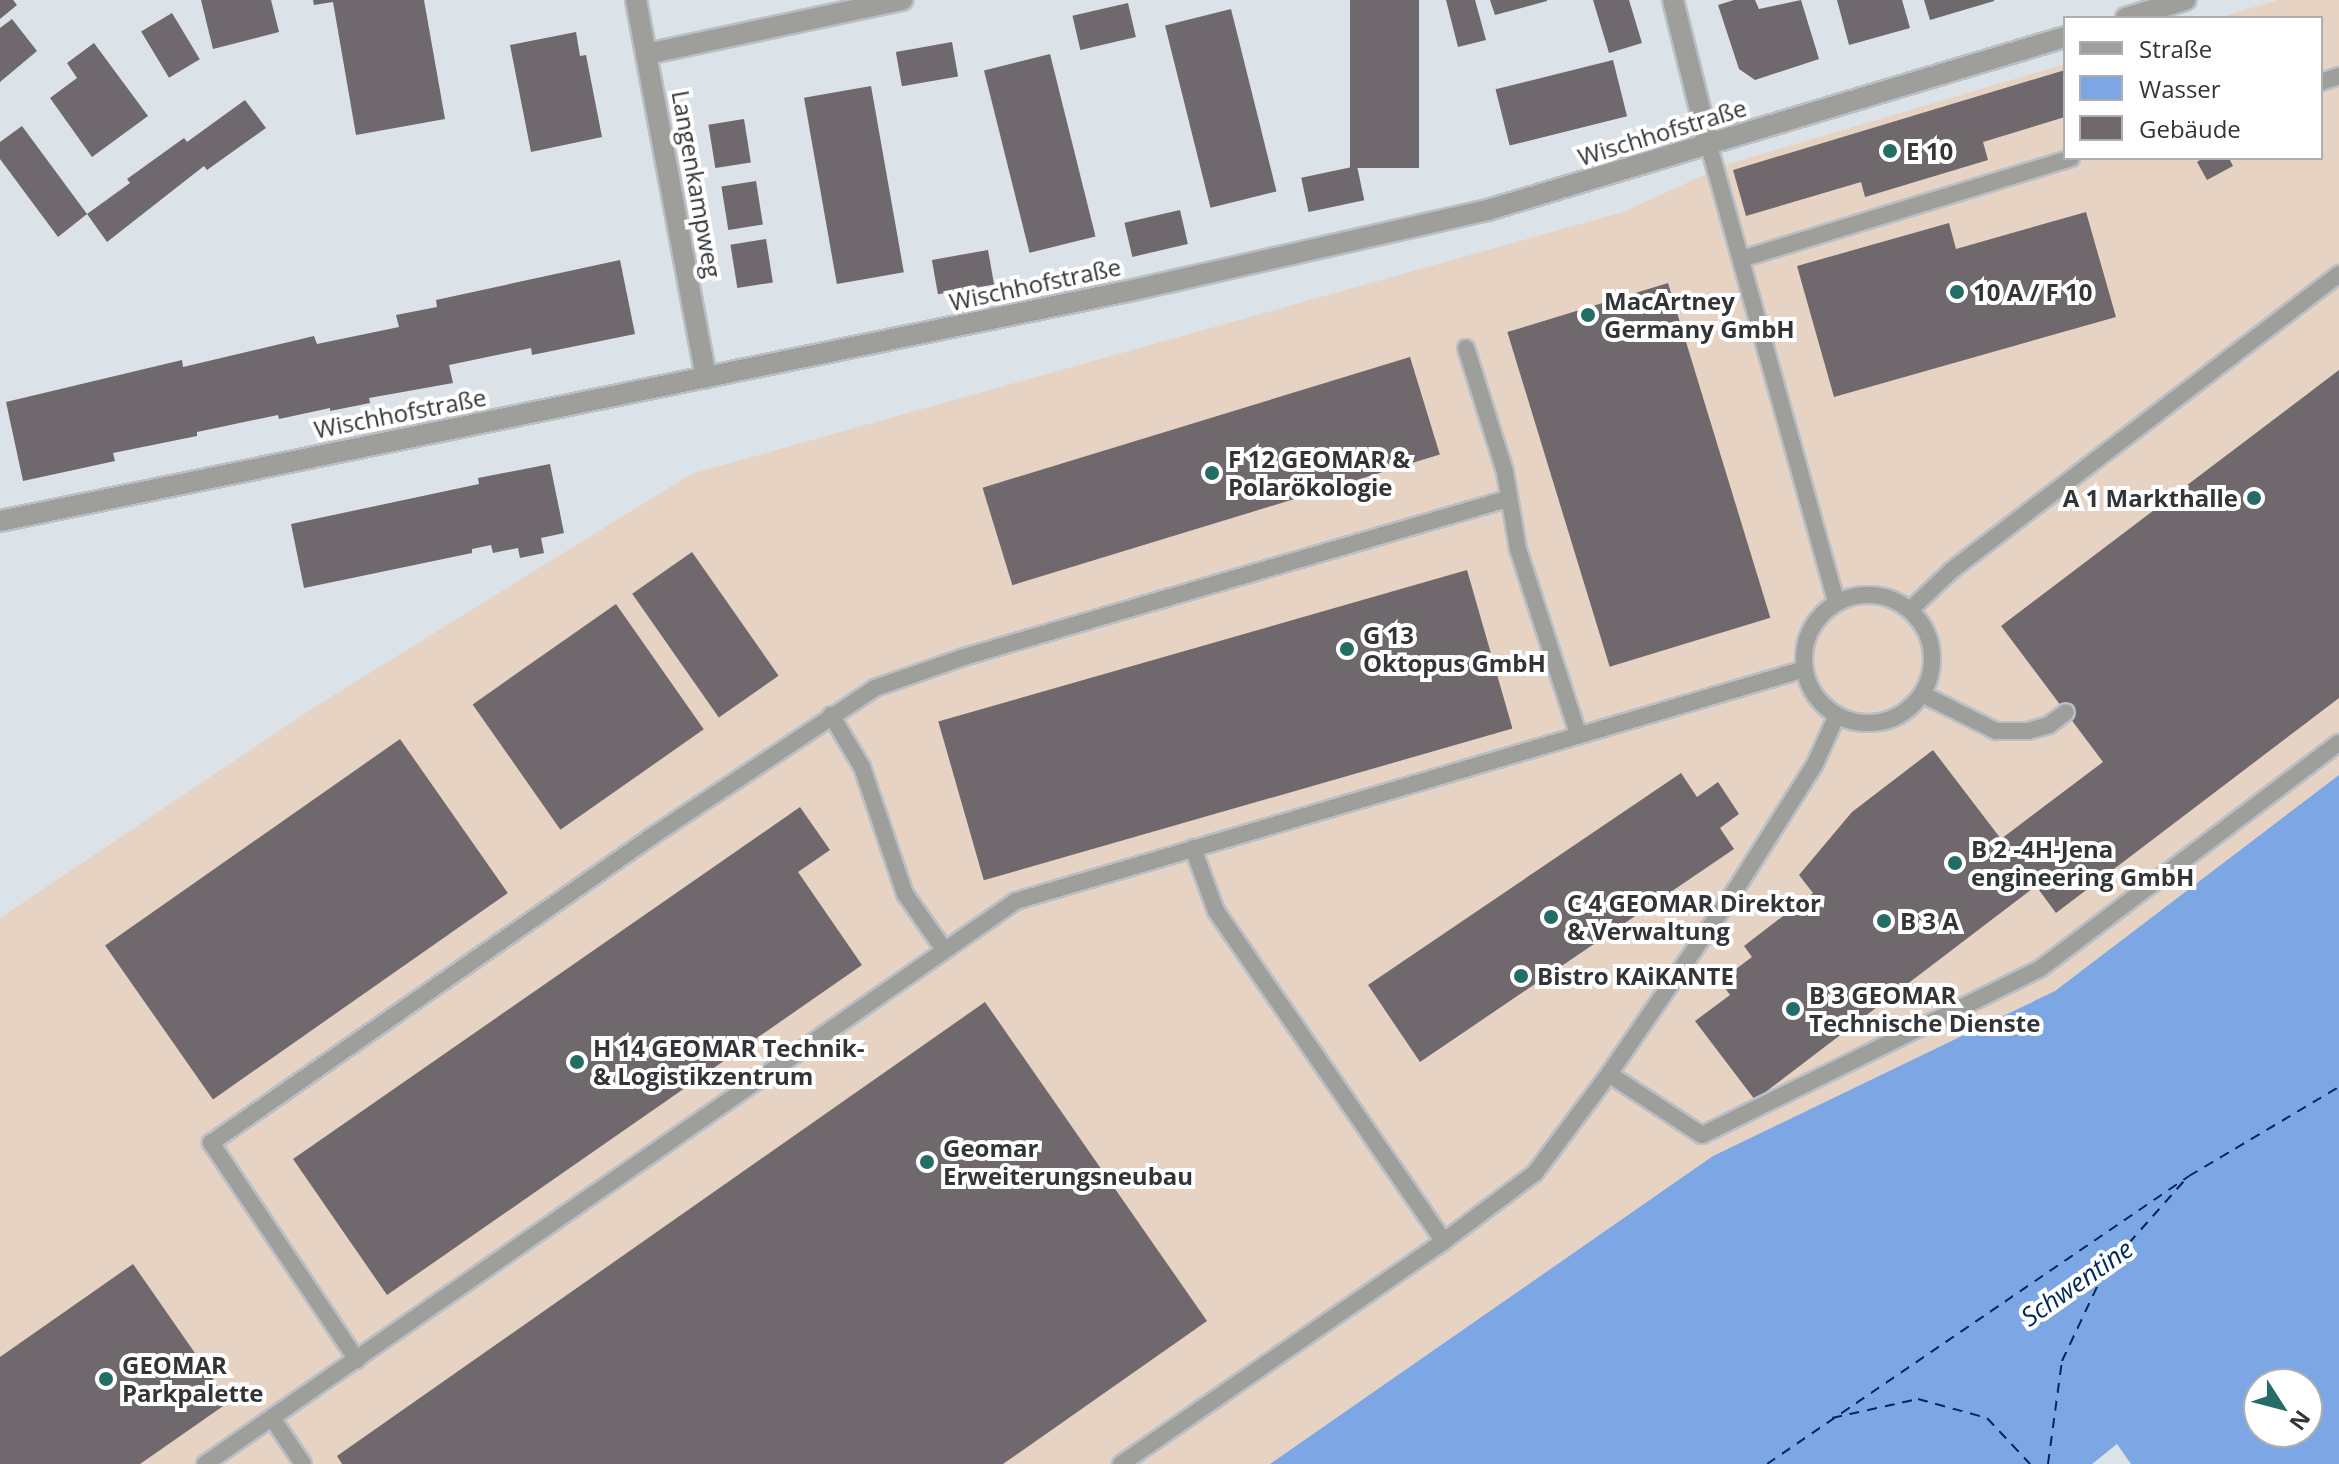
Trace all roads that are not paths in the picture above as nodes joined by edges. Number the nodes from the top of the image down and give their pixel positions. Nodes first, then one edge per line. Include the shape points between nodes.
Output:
1 (636, 0) edge
2 (902, 0) edge
3 (1673, 0) edge
4 (2185, 0) edge
5 (2133, 16) edge
6 (2063, 38) edge
7 (647, 54) junction
8 (1709, 146) junction
9 (2064, 160) edge
10 (1741, 259) junction
11 (2339, 274) edge
12 (1466, 348) dead end
13 (706, 378) junction
14 (1507, 499) junction
15 (0, 521) edge
16 (1836, 602) junction
17 (1910, 610) junction
18 (1805, 669) junction
19 (1922, 694) junction
20 (2066, 712) dead end
21 (831, 715) junction
22 (1837, 715) junction
23 (1578, 734) junction
24 (2339, 743) edge
25 (1193, 848) junction
26 (943, 948) junction
27 (1609, 1074) junction
28 (1444, 1241) junction
29 (357, 1360) junction
30 (272, 1418) junction
31 (205, 1464) edge
32 (303, 1464) edge
33 (1121, 1464) edge

1 - 7 street, Langenkampweg
2 - 7 street
3 - 8 street
4 - 5 street
6 - 8 street, Wischhofstraße
7 - 13 street, Langenkampweg
8 - 10 lane
8 - 13 street, Wischhofstraße via 1488,210 1252,265
9 - 10 lane
10 - 16 lane
11 - 17 lane via 1952,570
12 - 14 lane via 1505,472
13 - 15 street, Wischhofstraße
14 - 21 lane via 964,657 875,688
14 - 23 lane
16 - 17 lane via 1861,594 1887,597
16 - 18 lane via 1810,631
17 - 19 lane via 1930,641 1930,677
18 - 22 lane via 1822,703
18 - 23 lane
19 - 20 lane via 1996,731 2028,731 2049,725
19 - 22 lane via 1909,708 1874,723
21 - 26 lane via 862,767 905,894
21 - 29 lane via 211,1143
22 - 27 lane via 1815,764 1743,878
23 - 25 lane
24 - 27 lane via 2041,968 1702,1135
25 - 26 lane via 1016,901
25 - 28 lane via 1216,911
26 - 29 lane
27 - 28 lane via 1535,1173
28 - 33 lane
29 - 30 lane
30 - 31 lane
30 - 32 lane

